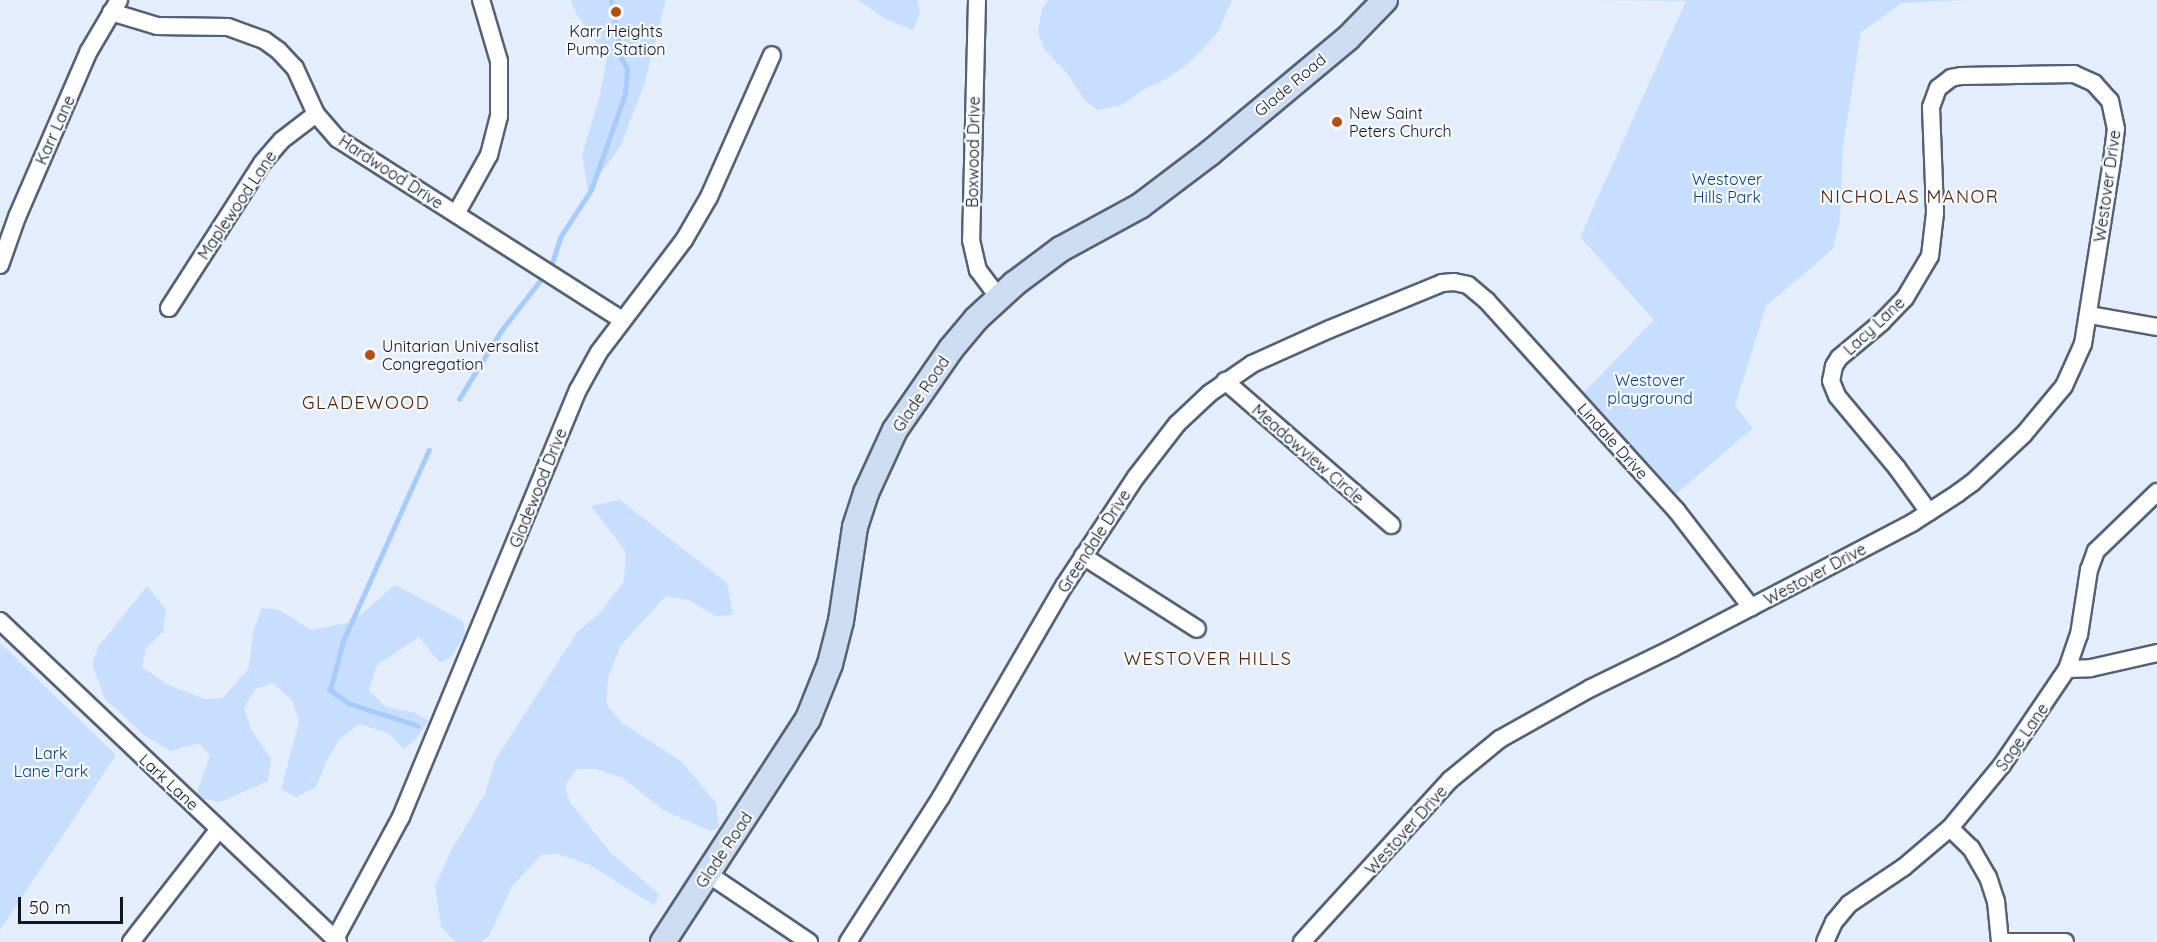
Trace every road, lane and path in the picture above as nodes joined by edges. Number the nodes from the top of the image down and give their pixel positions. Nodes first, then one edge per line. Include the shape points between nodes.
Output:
1 (481, 0) edge
2 (977, 0) edge
3 (1385, 0) edge
4 (115, 6) edge
5 (772, 55) dead end
6 (2089, 80) joint
7 (316, 114) junction
8 (456, 214) junction
9 (0, 265) edge
10 (1465, 285) joint
11 (998, 297) junction
12 (169, 308) dead end
13 (2090, 315) junction
14 (622, 320) junction
15 (2157, 327) edge
16 (1225, 381) junction
17 (2157, 492) edge
18 (1929, 512) junction
19 (1391, 525) dead end
20 (1083, 556) junction
21 (1751, 607) junction
22 (0, 621) edge
23 (1197, 629) dead end
24 (2157, 653) edge
25 (2067, 669) junction
26 (1950, 828) junction
27 (219, 829) junction
28 (708, 874) junction
29 (337, 940) edge
30 (131, 942) edge
31 (663, 942) edge
32 (810, 942) edge
33 (848, 942) edge
34 (1302, 942) edge
35 (1825, 942) edge
36 (2000, 942) edge
37 (2065, 942) edge

1 - 8 street via 499,61 500,116 489,154
2 - 11 street, Boxwood Drive via 971,240 978,270
3 - 11 street, Glade Road via 1348,38 1210,153 1140,206 1061,249
4 - 7 street, Hardwood Drive via 157,26 228,27 264,40 295,68
4 - 9 street, Karr Lane via 89,51
5 - 14 street, Gladewood Drive via 709,197 684,240
6 - 13 street, Westover Drive via 2110,101 2116,129
6 - 18 street, Lacy Lane via 2063,73 1961,76 1942,84 1932,99 1935,219 1930,256 1896,309 1838,360 1831,381 1837,396
7 - 8 street, Hardwood Drive via 338,139
7 - 12 street, Maplewood Lane via 282,140 262,163
8 - 14 street, Hardwood Drive
10 - 16 street, Greendale Drive via 1443,283 1414,294 1283,349
10 - 21 street, Lindale Drive via 1487,301 1676,510
11 - 28 street, Glade Road via 951,349 908,410 881,458 855,527 841,621 819,695 799,735
13 - 15 street
13 - 18 street, Westover Drive via 2076,363 2048,407 1986,471
14 - 29 street, Gladewood Drive via 578,390 400,818
16 - 19 street, Meadowview Circle
16 - 20 street, Greendale Drive via 1190,410 1165,439
17 - 25 street, Sage Lane via 2096,551 2079,635
18 - 21 street, Westover Drive
20 - 23 street
20 - 33 street, Greendale Drive via 940,797
21 - 34 street, Westover Drive via 1560,704 1485,750 1450,780
22 - 27 street, Lark Lane
24 - 25 street via 2091,668
25 - 26 street, Sage Lane via 2002,765
26 - 35 street, Sage Lane via 1904,867 1849,904 1834,922
26 - 36 street via 1971,848 1988,877 1996,901
27 - 29 street, Lark Lane
27 - 30 street
28 - 31 street, Glade Road
28 - 32 street
36 - 37 street

